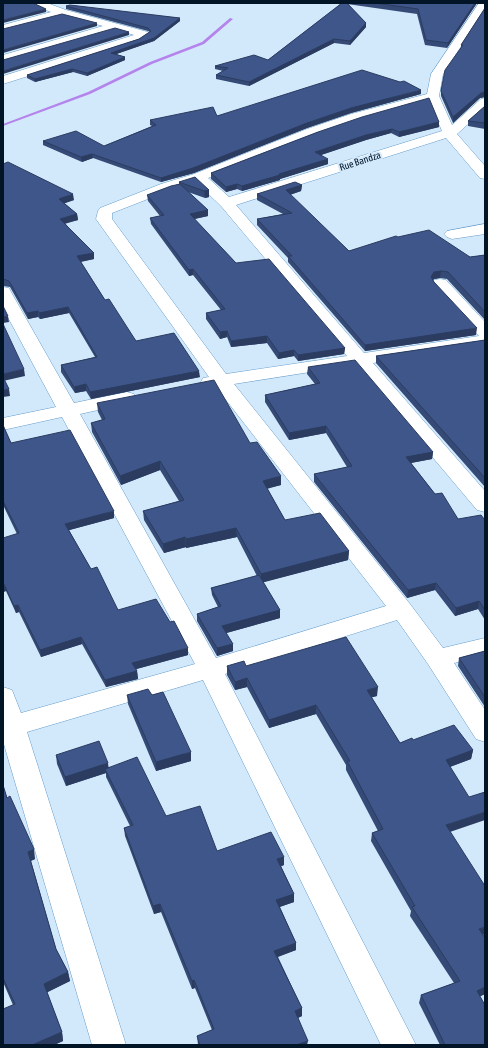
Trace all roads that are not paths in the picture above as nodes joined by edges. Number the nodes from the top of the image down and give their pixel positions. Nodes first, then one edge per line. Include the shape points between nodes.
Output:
1 (37, 3) edge
2 (484, 3) edge
3 (62, 12) junction
4 (471, 22) junction
5 (485, 22) edge
6 (116, 26) junction
7 (3, 28) edge
8 (3, 59) edge
9 (3, 66) edge
10 (22, 74) junction
11 (3, 80) edge
12 (433, 96) junction
13 (485, 102) edge
14 (449, 133) junction
15 (485, 175) edge
16 (199, 177) junction
17 (226, 203) junction
18 (485, 229) edge
19 (452, 234) dead end
20 (440, 284) dead end
21 (3, 292) edge
22 (485, 332) edge
23 (485, 340) edge
24 (361, 358) junction
25 (221, 380) junction
26 (191, 386) edge
27 (145, 395) edge
28 (68, 410) junction
29 (3, 424) edge
30 (485, 505) edge
31 (402, 610) junction
32 (485, 646) edge
33 (437, 658) junction
34 (210, 670) junction
35 (3, 697) edge
36 (7, 728) edge
37 (485, 732) edge
38 (109, 1045) edge
39 (399, 1045) edge

1 - 3 street
2 - 4 street
3 - 6 street
3 - 7 street
4 - 5 street
4 - 12 street via 438,74
6 - 8 street
6 - 10 street via 144,34
9 - 10 street
10 - 11 street
12 - 14 street
12 - 16 street via 356,117
13 - 14 street, Rue Bandza
14 - 15 street
14 - 17 street, Rue Bandza
16 - 17 street
16 - 25 street via 105,211 104,219
17 - 24 street
18 - 19 street
20 - 22 street
21 - 28 street
23 - 24 street
24 - 25 street
24 - 30 street
25 - 26 street
25 - 31 street
27 - 28 street
28 - 29 street
28 - 34 street
31 - 33 street
31 - 34 street
32 - 33 street
33 - 37 street
34 - 36 street
34 - 39 street
35 - 36 street
36 - 38 street

